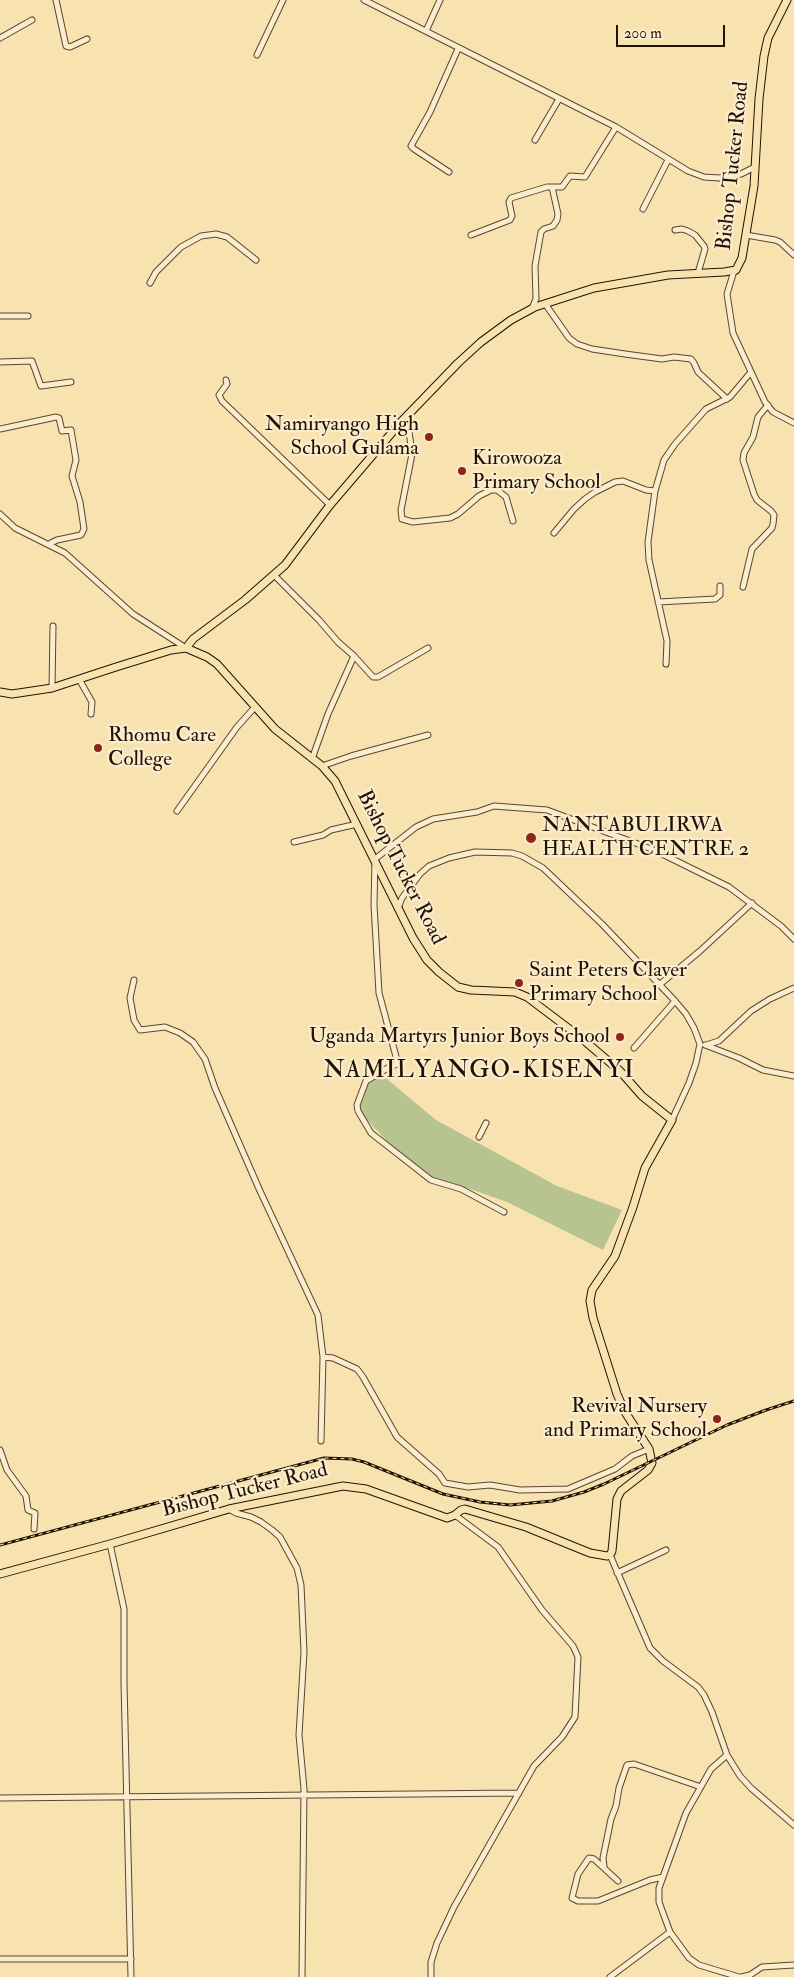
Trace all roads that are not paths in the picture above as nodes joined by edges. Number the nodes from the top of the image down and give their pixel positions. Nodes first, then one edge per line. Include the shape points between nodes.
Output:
1 (56, 0) edge
2 (283, 0) edge
3 (364, 0) edge
4 (440, 0) edge
5 (784, 1) edge
6 (32, 20) dead end
7 (426, 31) junction
8 (0, 38) edge
9 (87, 39) dead end
10 (458, 49) junction
11 (257, 55) dead end
12 (559, 99) junction
13 (616, 127) junction
14 (535, 140) dead end
15 (668, 160) junction
16 (755, 167) junction
17 (449, 172) dead end
18 (552, 186) junction
19 (643, 209) dead end
20 (675, 230) dead end
21 (471, 235) dead end
22 (746, 235) junction
23 (794, 255) edge
24 (256, 260) dead end
25 (734, 271) junction
26 (698, 273) junction
27 (150, 283) dead end
28 (546, 304) junction
29 (533, 306) dead end
30 (0, 316) edge
31 (28, 316) dead end
32 (0, 362) edge
33 (751, 372) junction
34 (226, 380) dead end
35 (71, 382) dead end
36 (727, 399) junction
37 (768, 406) junction
38 (407, 416) junction
39 (794, 423) edge
40 (0, 429) edge
41 (655, 491) junction
42 (330, 505) junction
43 (0, 514) edge
44 (513, 521) dead end
45 (554, 533) dead end
46 (49, 544) junction
47 (274, 574) junction
48 (720, 586) dead end
49 (743, 587) dead end
50 (658, 602) junction
51 (53, 626) dead end
52 (186, 648) junction
53 (428, 648) dead end
54 (354, 656) junction
55 (666, 664) dead end
56 (79, 679) junction
57 (52, 688) junction
58 (0, 692) edge
59 (255, 707) junction
60 (91, 714) dead end
61 (428, 735) dead end
62 (312, 759) junction
63 (322, 766) junction
64 (177, 811) dead end
65 (357, 824) junction
66 (294, 842) dead end
67 (375, 859) junction
68 (752, 903) junction
69 (398, 908) junction
70 (794, 939) edge
71 (134, 980) dead end
72 (659, 985) junction
73 (794, 988) edge
74 (674, 1001) junction
75 (703, 1045) junction
76 (634, 1048) dead end
77 (794, 1076) edge
78 (672, 1120) junction
79 (486, 1123) dead end
80 (479, 1137) dead end
81 (504, 1212) dead end
82 (323, 1357) junction
83 (321, 1441) dead end
84 (649, 1449) junction
85 (0, 1450) edge
86 (229, 1509) junction
87 (456, 1515) junction
88 (34, 1529) dead end
89 (110, 1544) junction
90 (666, 1550) dead end
91 (610, 1555) junction
92 (0, 1574) edge
93 (618, 1574) junction
94 (727, 1755) junction
95 (701, 1787) junction
96 (519, 1794) junction
97 (304, 1796) junction
98 (128, 1797) junction
99 (0, 1798) edge
100 (794, 1825) edge
101 (604, 1867) junction
102 (663, 1877) junction
103 (618, 1881) dead end
104 (670, 1932) junction
105 (0, 1959) edge
106 (131, 1959) junction
107 (794, 1966) edge
108 (750, 1976) edge
109 (131, 1977) edge
110 (302, 1977) edge
111 (431, 1977) edge
112 (610, 1977) edge
113 (740, 1977) edge

1 - 9 street via 66,46
2 - 11 street
3 - 7 street
4 - 7 street
5 - 16 main road, Bishop Tucker Road via 764,56
6 - 8 street
7 - 10 street
10 - 12 street
10 - 17 street via 411,146
12 - 13 street
12 - 14 street
13 - 15 street
13 - 18 street via 585,178 570,176 562,187
15 - 16 street via 688,172 711,178 729,177
15 - 19 street
16 - 22 main road, Bishop Tucker Road
18 - 21 street via 511,198 510,220
18 - 29 street via 557,220 540,235
20 - 26 street via 688,231 704,246
22 - 23 street via 780,242
22 - 25 main road, Bishop Tucker Road via 742,258
24 - 27 street via 227,237 216,234 201,236 181,247 156,272
25 - 26 main road, Bishop Tucker Road
25 - 33 street via 729,285 728,308 733,333
26 - 28 main road, Bishop Tucker Road via 594,288
28 - 36 street via 576,344 662,359 691,359 698,372
28 - 38 main road, Bishop Tucker Road via 511,320 481,342 449,370
30 - 31 street
32 - 35 street via 32,361 41,386
33 - 36 street
33 - 37 street
34 - 42 street via 228,383 220,393 220,399
36 - 41 street via 706,409 674,444 664,460
37 - 39 street
37 - 49 street via 758,417 742,460 754,494 774,515 773,524 752,550
38 - 42 main road, Bishop Tucker Road
38 - 44 street via 412,454 402,519 413,522 450,518 478,496 497,490 506,498
40 - 46 street via 56,417 61,431 71,430 76,460 72,478 80,502 83,532
41 - 45 street via 615,482 594,492 574,508
41 - 50 street via 648,542 650,570
42 - 47 main road, Bishop Tucker Road via 293,556
43 - 46 street via 15,528
46 - 52 street via 74,560 134,614
47 - 52 main road, Bishop Tucker Road
47 - 54 street
48 - 50 street via 720,595 715,599
50 - 55 street via 667,641
51 - 57 street
52 - 56 main road
52 - 59 main road, Bishop Tucker Road via 217,664
53 - 54 street via 376,678
54 - 62 street
56 - 57 main road
56 - 60 street via 92,702
57 - 58 main road via 12,694
59 - 62 main road, Bishop Tucker Road via 285,738
59 - 64 street
61 - 63 street
62 - 63 main road, Bishop Tucker Road
63 - 65 main road, Bishop Tucker Road via 335,781
65 - 66 street
65 - 67 main road, Bishop Tucker Road
67 - 68 street via 416,827 433,819 494,806 547,810 654,850 730,887
67 - 69 main road, Bishop Tucker Road
67 - 81 street via 378,993 398,1064 366,1081 357,1105 358,1111 371,1133 431,1180 461,1189
68 - 70 street
68 - 72 street
69 - 72 street via 402,898 429,866 475,852 522,856 550,874
69 - 78 main road, Bishop Tucker Road via 427,960 447,980 471,990 515,992 527,998 585,1041
71 - 82 street via 130,998 134,1020 140,1030 165,1027 180,1033 193,1042 205,1058 249,1166 318,1314
72 - 74 street
73 - 75 street via 751,1011 719,1041
74 - 75 street via 686,1014
74 - 76 street
75 - 77 street via 763,1070
75 - 78 street
78 - 84 main road via 644,1168 615,1256 591,1295 591,1310 617,1394
79 - 80 street
82 - 83 street
82 - 84 street via 333,1358 357,1370 397,1437 445,1483 520,1490 568,1489 615,1469 632,1456
84 - 91 main road via 650,1467 619,1494
85 - 88 street via 7,1470 26,1496 28,1510 35,1513
86 - 87 main road, Bishop Tucker Road via 343,1486 373,1492 447,1518
86 - 89 main road, Bishop Tucker Road
86 - 97 street via 272,1530 280,1537 297,1568 301,1585 304,1652 299,1735
87 - 91 main road, Bishop Tucker Road via 466,1509 526,1527 590,1553
87 - 96 street via 498,1547 542,1610 573,1646 578,1658 575,1717 562,1737 534,1766
89 - 92 main road, Bishop Tucker Road
89 - 98 street via 124,1609
90 - 93 street
91 - 93 street
93 - 94 street via 650,1648 704,1695
94 - 95 street via 711,1769
94 - 100 street via 751,1788
95 - 101 street via 634,1764 627,1765 610,1819 602,1858
95 - 102 street via 680,1826
96 - 97 street
96 - 111 street via 437,1943 431,1962
97 - 98 street
97 - 110 street
98 - 99 street
98 - 106 street
101 - 102 street via 589,1858 582,1865 571,1895 574,1900 598,1901
101 - 103 street
102 - 104 street via 659,1902
104 - 112 street
104 - 113 street via 689,1958 699,1965
105 - 106 street
106 - 109 street
107 - 108 street via 762,1967
108 - 113 street

